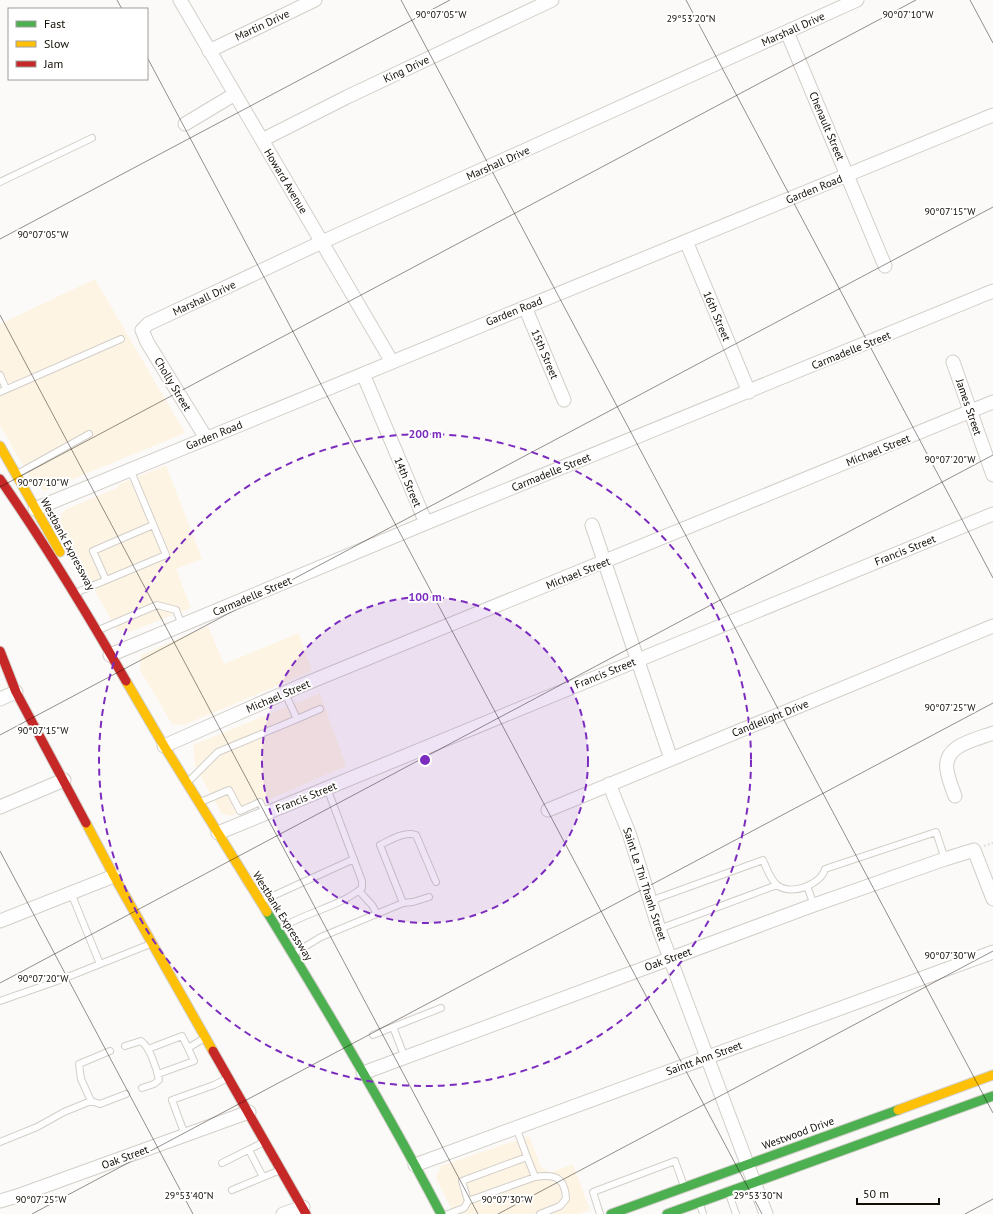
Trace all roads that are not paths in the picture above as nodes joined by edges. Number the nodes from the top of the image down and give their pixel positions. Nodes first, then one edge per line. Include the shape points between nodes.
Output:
1 (180, 0) edge
2 (315, 0) edge
3 (552, 0) edge
4 (857, 0) edge
5 (787, 32) junction
6 (209, 51) junction
7 (235, 94) junction
8 (993, 115) edge
9 (185, 124) dead end
10 (92, 138) dead end
11 (262, 140) junction
12 (848, 175) junction
13 (0, 182) edge
14 (686, 241) junction
15 (322, 242) junction
16 (885, 266) dead end
17 (993, 291) edge
18 (525, 307) junction
19 (142, 330) joint
20 (121, 339) dead end
21 (392, 362) junction
22 (954, 362) dead end
23 (363, 374) junction
24 (0, 375) edge
25 (6, 389) junction
26 (0, 392) edge
27 (748, 392) junction
28 (564, 400) dead end
29 (993, 402) edge
30 (971, 412) junction
31 (89, 434) dead end
32 (206, 438) junction
33 (0, 446) edge
34 (130, 470) junction
35 (16, 474) junction
36 (993, 475) edge
37 (0, 479) edge
38 (35, 509) junction
39 (993, 514) edge
40 (426, 524) junction
41 (153, 525) junction
42 (592, 525) dead end
43 (604, 562) junction
44 (106, 580) junction
45 (80, 591) junction
46 (182, 625) junction
47 (993, 626) edge
48 (98, 633) junction
49 (0, 651) edge
50 (110, 655) junction
51 (637, 660) junction
52 (0, 669) edge
53 (16, 692) junction
54 (285, 692) junction
55 (0, 699) edge
56 (320, 709) dead end
57 (297, 719) junction
58 (993, 733) edge
59 (164, 746) junction
60 (671, 759) junction
61 (64, 780) junction
62 (187, 783) junction
63 (609, 784) junction
64 (327, 788) junction
65 (956, 796) dead end
66 (200, 803) junction
67 (0, 807) edge
68 (548, 810) dead end
69 (265, 814) junction
70 (218, 833) junction
71 (945, 858) junction
72 (354, 859) junction
73 (114, 876) junction
74 (436, 882) dead end
75 (777, 885) junction
76 (807, 886) junction
77 (359, 891) junction
78 (71, 893) junction
79 (429, 897) dead end
80 (993, 899) edge
81 (650, 901) junction
82 (260, 902) junction
83 (403, 903) junction
84 (814, 905) junction
85 (377, 914) junction
86 (0, 921) edge
87 (659, 929) junction
88 (278, 930) junction
89 (152, 943) junction
90 (993, 952) edge
91 (293, 954) junction
92 (670, 958) junction
93 (100, 964) junction
94 (0, 1001) edge
95 (441, 1008) dead end
96 (393, 1027) junction
97 (373, 1035) dead end
98 (206, 1038) junction
99 (126, 1046) dead end
100 (188, 1048) junction
101 (148, 1049) junction
102 (110, 1051) dead end
103 (707, 1056) junction
104 (405, 1058) junction
105 (363, 1073) junction
106 (158, 1074) junction
107 (993, 1075) edge
108 (229, 1077) junction
109 (142, 1088) dead end
110 (126, 1094) dead end
111 (993, 1096) edge
112 (91, 1102) junction
113 (249, 1112) junction
114 (516, 1127) junction
115 (185, 1135) junction
116 (0, 1142) edge
117 (266, 1142) junction
118 (249, 1150) junction
119 (528, 1157) junction
120 (222, 1163) dead end
121 (748, 1164) junction
122 (415, 1165) junction
123 (281, 1169) junction
124 (263, 1177) junction
125 (535, 1177) junction
126 (423, 1180) junction
127 (755, 1183) junction
128 (684, 1187) junction
129 (232, 1190) dead end
130 (728, 1192) junction
131 (0, 1201) edge
132 (468, 1201) junction
133 (699, 1202) junction
134 (423, 1203) dead end
135 (305, 1211) edge
136 (465, 1211) edge
137 (283, 1214) edge
138 (441, 1214) edge
139 (448, 1214) edge
140 (540, 1214) edge
141 (600, 1214) edge
142 (611, 1214) edge
143 (667, 1214) edge
144 (703, 1214) edge
145 (736, 1214) edge
146 (766, 1214) edge

1 - 6 street, Howard Avenue
2 - 6 street, Martin Drive
3 - 11 street, King Drive
4 - 5 street, Marshall Drive
5 - 12 street, Chenault Street
5 - 15 street, Marshall Drive
6 - 7 street, Howard Avenue
7 - 9 street
7 - 11 street, Howard Avenue
8 - 12 street, Garden Road
10 - 13 lane
11 - 15 street, Howard Avenue
12 - 14 street, Garden Road
12 - 16 street, Chenault Street
14 - 18 street, Garden Road
14 - 27 street, 16th Street
15 - 19 street, Marshall Drive via 148,324
15 - 21 street, Howard Avenue
17 - 27 street, Carmadelle Street
18 - 21 street, Garden Road
18 - 28 street, 15th Street
19 - 32 street, Cholly Street
20 - 25 lane
21 - 23 street, Garden Road
22 - 30 street, James Street
23 - 32 street, Garden Road
23 - 40 street, 14th Street
24 - 25 lane
25 - 26 lane
27 - 40 street, Carmadelle Street
29 - 30 street, Michael Street
30 - 36 street, James Street
30 - 43 street, Michael Street
31 - 35 lane
32 - 34 street, Garden Road
33 - 35 main road, Westbank Expressway
34 - 38 street, Garden Road
34 - 41 lane
35 - 38 main road, Westbank Expressway
37 - 48 main road, Westbank Expressway
38 - 45 main road, Westbank Expressway
39 - 51 street, Francis Street
40 - 46 street, Carmadelle Street
41 - 44 lane via 93,552
41 - 44 lane via 166,555
42 - 43 street
43 - 51 street
43 - 54 street, Michael Street
44 - 45 lane
45 - 48 main road, Westbank Expressway
46 - 48 lane via 176,610 157,605
46 - 50 street, Carmadelle Street
47 - 60 street, Candlelight Drive
48 - 50 main road, Westbank Expressway
49 - 53 main road
50 - 59 main road, Westbank Expressway
51 - 60 street
51 - 64 street, Francis Street
52 - 53 main road
53 - 55 street
53 - 61 main road
54 - 57 lane
54 - 59 street, Michael Street
56 - 57 lane
57 - 62 lane via 218,752
58 - 65 street via 958,746 949,754 947,772
59 - 62 main road, Westbank Expressway
60 - 63 street, Candlelight Drive
61 - 67 street
61 - 73 main road
62 - 66 main road, Westbank Expressway
63 - 68 street, Candlelight Drive
63 - 81 street, Saint Le Thi Thanh Street via 629,833
64 - 69 street, Francis Street
64 - 72 lane
66 - 69 lane via 229,790 240,811 260,802
66 - 70 main road, Westbank Expressway
69 - 70 street, Francis Street
70 - 82 main road, Westbank Expressway
71 - 76 lane via 936,832 825,869 817,880
71 - 80 street, Oak Street via 974,850
71 - 84 street, Oak Street
72 - 77 lane via 362,881 362,888
72 - 82 lane
73 - 78 street
73 - 89 main road
74 - 83 lane via 416,835 403,834 380,845
75 - 76 lane via 785,890
75 - 81 lane via 770,877 764,860
75 - 87 lane
76 - 84 lane
77 - 85 lane
77 - 88 lane
78 - 86 street
78 - 93 lane
79 - 83 lane
81 - 87 street, Saint Le Thi Thanh Street
82 - 88 main road, Westbank Expressway
83 - 85 lane
84 - 92 street, Oak Street
85 - 91 lane via 321,937
87 - 92 street, Saint Le Thi Thanh Street
88 - 91 main road, Westbank Expressway
89 - 93 lane
89 - 98 main road
90 - 103 street, Saintt Ann Street
91 - 105 main road, Westbank Expressway
92 - 103 street, Saint Le Thi Thanh Street
92 - 104 street, Oak Street
93 - 94 lane
95 - 96 lane
96 - 97 lane
96 - 104 lane
98 - 100 lane
98 - 108 main road
99 - 101 lane via 141,1041
100 - 101 lane via 182,1036
100 - 106 lane via 194,1061
101 - 106 lane
102 - 112 lane via 79,1064 81,1080
103 - 114 street, Saintt Ann Street
103 - 121 street, Saint Le Thi Thanh Street
104 - 105 street, Oak Street
105 - 122 main road, Westbank Expressway
106 - 109 lane via 159,1080
107 - 121 main road, Westwood Drive
108 - 113 main road
108 - 115 lane via 172,1100
110 - 112 lane via 100,1104
111 - 127 main road
112 - 116 lane
113 - 115 street, Oak Street
113 - 117 main road
114 - 119 lane
114 - 122 street, Saintt Ann Street
115 - 131 street, Oak Street
117 - 118 lane
117 - 123 main road
118 - 120 lane
118 - 124 lane
119 - 125 lane
119 - 132 lane via 462,1181
121 - 127 street, Saint Le Thi Thanh Street
121 - 128 main road, Westwood Drive
122 - 126 main road, Westbank Expressway
123 - 124 lane
123 - 135 main road
124 - 129 lane
125 - 132 lane
125 - 140 lane via 554,1176 561,1180 566,1188 566,1199 560,1206
126 - 134 main road
126 - 138 main road, Westbank Expressway
127 - 130 main road
127 - 146 street, Saint Le Thi Thanh Street
128 - 141 lane via 675,1161 593,1192
128 - 142 main road, Westwood Drive
130 - 133 main road
130 - 145 lane
132 - 136 lane
133 - 143 main road
133 - 144 lane
135 - 137 street
136 - 139 lane

